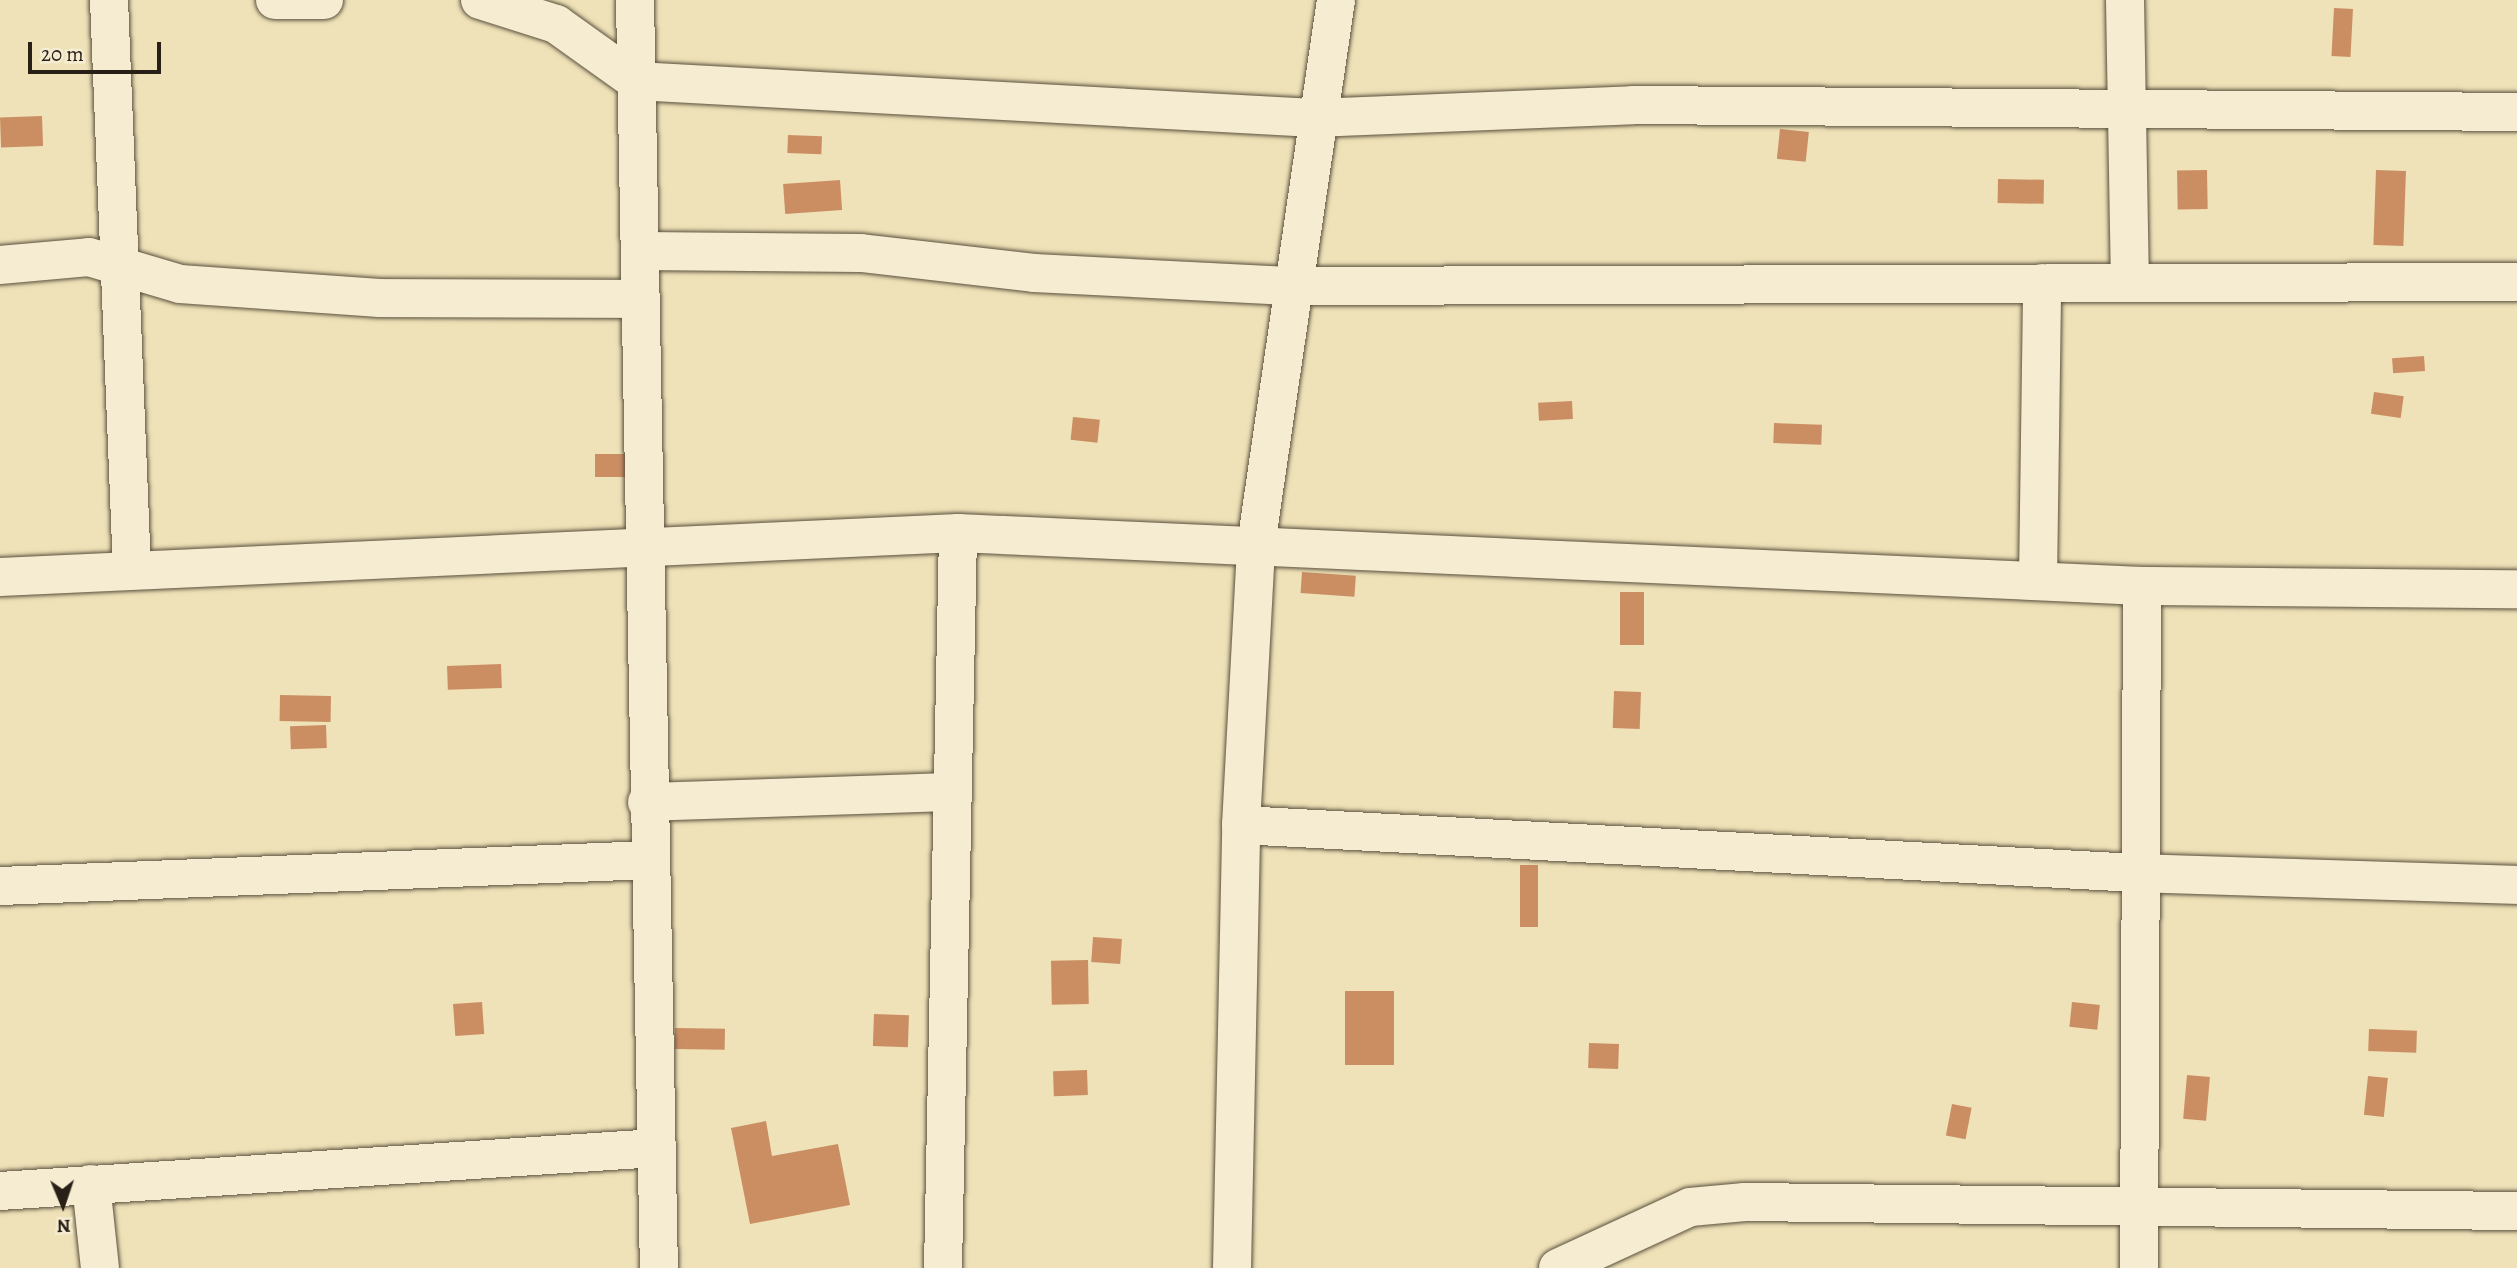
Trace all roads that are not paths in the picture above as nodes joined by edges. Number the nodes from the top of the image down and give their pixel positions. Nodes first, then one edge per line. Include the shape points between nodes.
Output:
1 (109, 0) edge
2 (275, 0) edge
3 (324, 0) edge
4 (480, 0) edge
5 (635, 0) edge
6 (1336, 0) edge
7 (2125, 0) edge
8 (636, 81) junction
9 (2123, 111) junction
10 (2517, 111) edge
11 (1314, 118) junction
12 (641, 251) junction
13 (116, 260) junction
14 (0, 265) edge
15 (2130, 282) junction
16 (2517, 282) edge
17 (2042, 283) junction
18 (1294, 286) junction
19 (640, 299) junction
20 (958, 533) junction
21 (1256, 545) junction
22 (640, 546) junction
23 (132, 569) junction
24 (0, 577) edge
25 (2038, 581) junction
26 (2142, 586) junction
27 (2517, 589) edge
28 (953, 792) junction
29 (647, 802) junction
30 (1241, 824) junction
31 (649, 860) junction
32 (2137, 873) junction
33 (2517, 885) edge
34 (0, 886) edge
35 (656, 1149) junction
36 (91, 1184) junction
37 (0, 1191) edge
38 (2139, 1210) junction
39 (2517, 1211) edge
40 (100, 1268) edge
41 (659, 1268) edge
42 (943, 1268) edge
43 (1231, 1268) edge
44 (1558, 1268) edge
45 (2138, 1268) edge

1 - 13 street
2 - 3 street
4 - 8 street via 556,24
5 - 8 street
6 - 11 street
7 - 9 street
8 - 11 street
8 - 12 street
9 - 10 street
9 - 11 street via 1633,106
9 - 15 street
11 - 18 street
12 - 18 street via 861,253 1034,273
12 - 19 street
13 - 14 street
13 - 19 street via 180,284 380,298
13 - 23 street
15 - 16 street
15 - 17 street
17 - 18 street
17 - 25 street
18 - 21 street
19 - 22 street
20 - 21 street
20 - 22 street
20 - 28 street
21 - 25 street
21 - 30 street
22 - 23 street
22 - 29 street
23 - 24 street
25 - 26 street
26 - 27 street
26 - 32 street
28 - 29 street
28 - 42 street
29 - 31 street
30 - 32 street
30 - 43 street
31 - 34 street
31 - 35 street
32 - 33 street
32 - 38 street
35 - 36 street
35 - 41 street
36 - 37 street
36 - 40 street
38 - 39 street
38 - 44 street via 1745,1202 1690,1207
38 - 45 street

